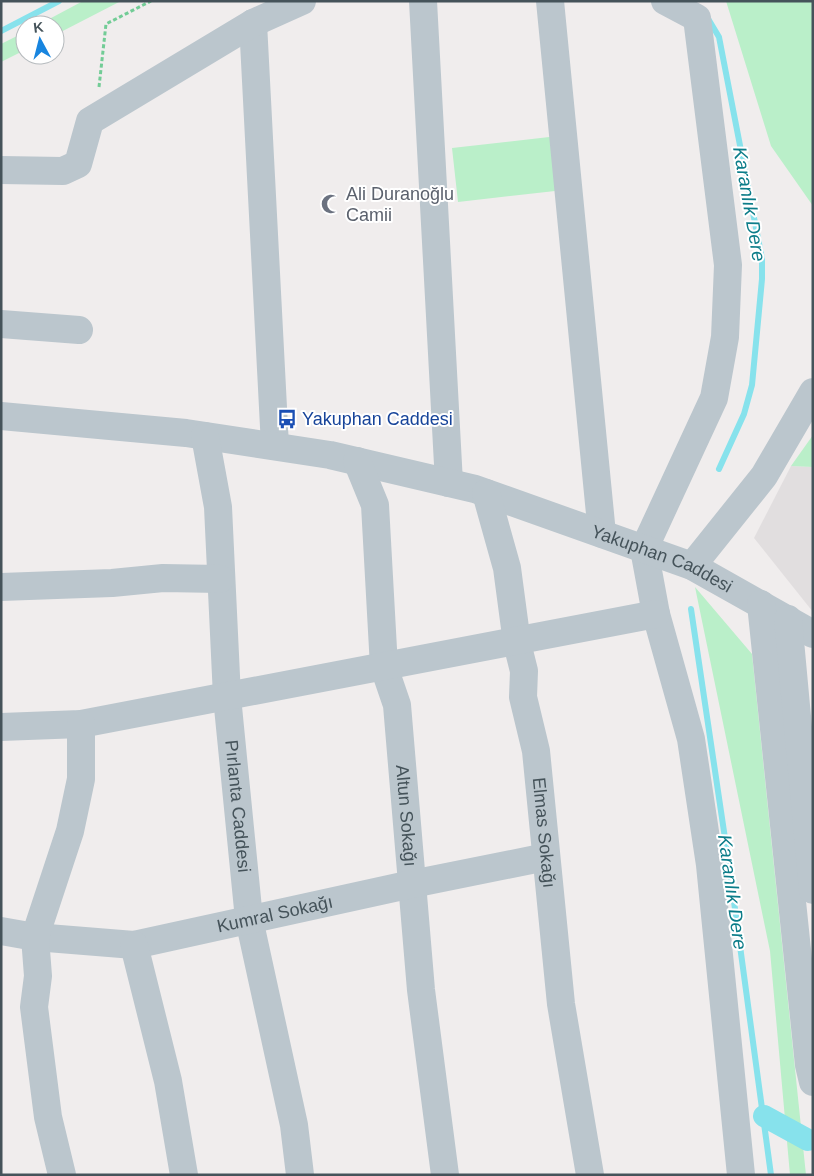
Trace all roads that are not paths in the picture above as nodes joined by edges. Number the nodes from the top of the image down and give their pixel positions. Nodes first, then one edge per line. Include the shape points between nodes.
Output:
1 (302, 1) edge
2 (423, 1) edge
3 (550, 1) edge
4 (665, 1) edge
5 (253, 23) junction
6 (1, 170) edge
7 (1, 324) edge
8 (79, 330) dead end
9 (813, 392) edge
10 (1, 416) edge
11 (204, 436) junction
12 (275, 446) junction
13 (357, 461) junction
14 (449, 483) junction
15 (486, 493) junction
16 (602, 534) junction
17 (644, 549) junction
18 (692, 566) junction
19 (220, 579) junction
20 (1, 587) edge
21 (761, 604) junction
22 (656, 614) junction
23 (788, 619) junction
24 (813, 634) edge
25 (517, 643) junction
26 (384, 666) junction
27 (226, 697) junction
28 (82, 724) junction
29 (1, 727) edge
30 (546, 857) junction
31 (412, 884) junction
32 (813, 890) edge
33 (249, 919) junction
34 (1, 931) edge
35 (35, 937) junction
36 (134, 945) junction
37 (813, 1082) edge
38 (62, 1175) edge
39 (184, 1175) edge
40 (300, 1175) edge
41 (445, 1175) edge
42 (590, 1175) edge
43 (741, 1175) edge

1 - 5 street
2 - 14 street
3 - 16 street
4 - 17 street via 697,18 728,265 726,337 714,398
5 - 6 street via 90,121 78,164 63,171
5 - 12 street
7 - 8 street
9 - 18 street via 764,476
10 - 11 street, Yakuphan Caddesi
11 - 12 street, Yakuphan Caddesi
11 - 19 street, Pırlanta Caddesi via 218,507
12 - 13 street, Yakuphan Caddesi
13 - 14 street, Yakuphan Caddesi
13 - 26 street, Altun Sokağı via 375,505
14 - 15 street, Yakuphan Caddesi
15 - 16 street, Yakuphan Caddesi
15 - 25 street, Elmas Sokağı via 507,568
16 - 17 street, Yakuphan Caddesi
17 - 18 street, Yakuphan Caddesi
17 - 22 street
18 - 21 street, Yakuphan Caddesi
19 - 20 street via 164,578
19 - 27 street, Pırlanta Caddesi
21 - 23 street, Yakuphan Caddesi
21 - 37 street
22 - 25 street
22 - 43 street via 692,739 710,865
23 - 24 street, Yakuphan Caddesi
23 - 32 street
25 - 26 street
25 - 30 street, Elmas Sokağı via 524,670 523,697 536,751
26 - 27 street
26 - 31 street, Altun Sokağı via 397,705
27 - 28 street
27 - 33 street, Pırlanta Caddesi
28 - 29 street
28 - 35 street via 81,779 70,831
30 - 31 street, Kumral Sokağı
30 - 42 street, Elmas Sokağı via 561,1004
31 - 33 street, Kumral Sokağı
31 - 41 street, Altun Sokağı via 421,990
33 - 36 street, Kumral Sokağı
33 - 40 street, Pırlanta Caddesi via 294,1125
34 - 35 street, Kumral Sokağı
35 - 36 street, Kumral Sokağı
35 - 38 street via 38,976 34,1007 48,1117
36 - 39 street via 165,1065

